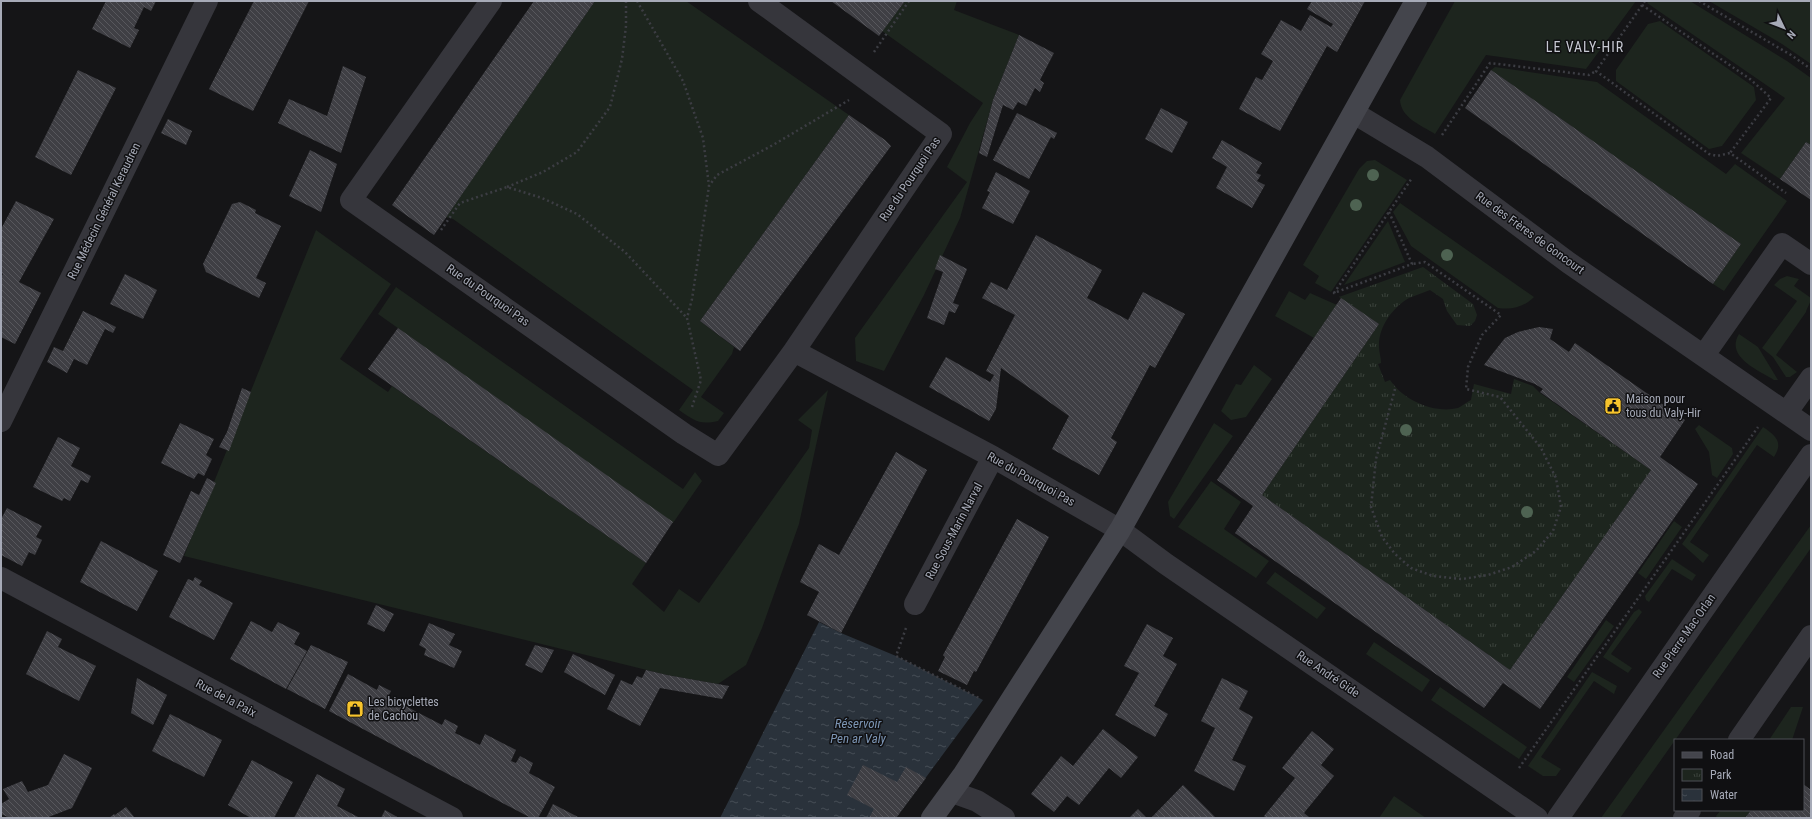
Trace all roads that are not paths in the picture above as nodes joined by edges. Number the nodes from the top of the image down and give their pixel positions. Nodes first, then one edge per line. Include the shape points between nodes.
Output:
1 (207, 1) edge
2 (491, 1) edge
3 (759, 1) edge
4 (1416, 1) edge
5 (1354, 113) junction
6 (1811, 264) edge
7 (794, 351) junction
8 (1704, 356) junction
9 (1811, 378) edge
10 (1781, 408) junction
11 (1, 421) edge
12 (1811, 430) edge
13 (1811, 455) edge
14 (993, 457) junction
15 (1120, 530) junction
16 (1, 578) edge
17 (915, 604) road end
18 (1811, 636) edge
19 (1740, 739) edge
20 (952, 792) junction
21 (452, 818) edge
22 (932, 818) edge
23 (1004, 818) edge
24 (1537, 818) edge
25 (1558, 818) edge

1 - 11 street, Rue Médecin Général Keraudren
2 - 7 street, Rue du Pourquoi Pas via 351,200 684,434 718,455
3 - 7 street, Rue du Pourquoi Pas via 941,134
4 - 5 street
5 - 8 street, Rue des Frères de Goncourt via 1427,157 1569,263
5 - 15 street
6 - 8 street via 1782,244
7 - 14 street, Rue du Pourquoi Pas
8 - 10 street, Rue des Frères de Goncourt
9 - 10 street
10 - 12 street, Rue des Frères de Goncourt
13 - 25 street, Rue Pierre Mac Orlan
14 - 15 street, Rue du Pourquoi Pas
14 - 17 street, Rue Sous-Marin Narval
15 - 20 street
15 - 24 street, Rue André Gide
16 - 21 street, Rue de la Paix
18 - 19 street
20 - 22 street
20 - 23 street via 977,801

